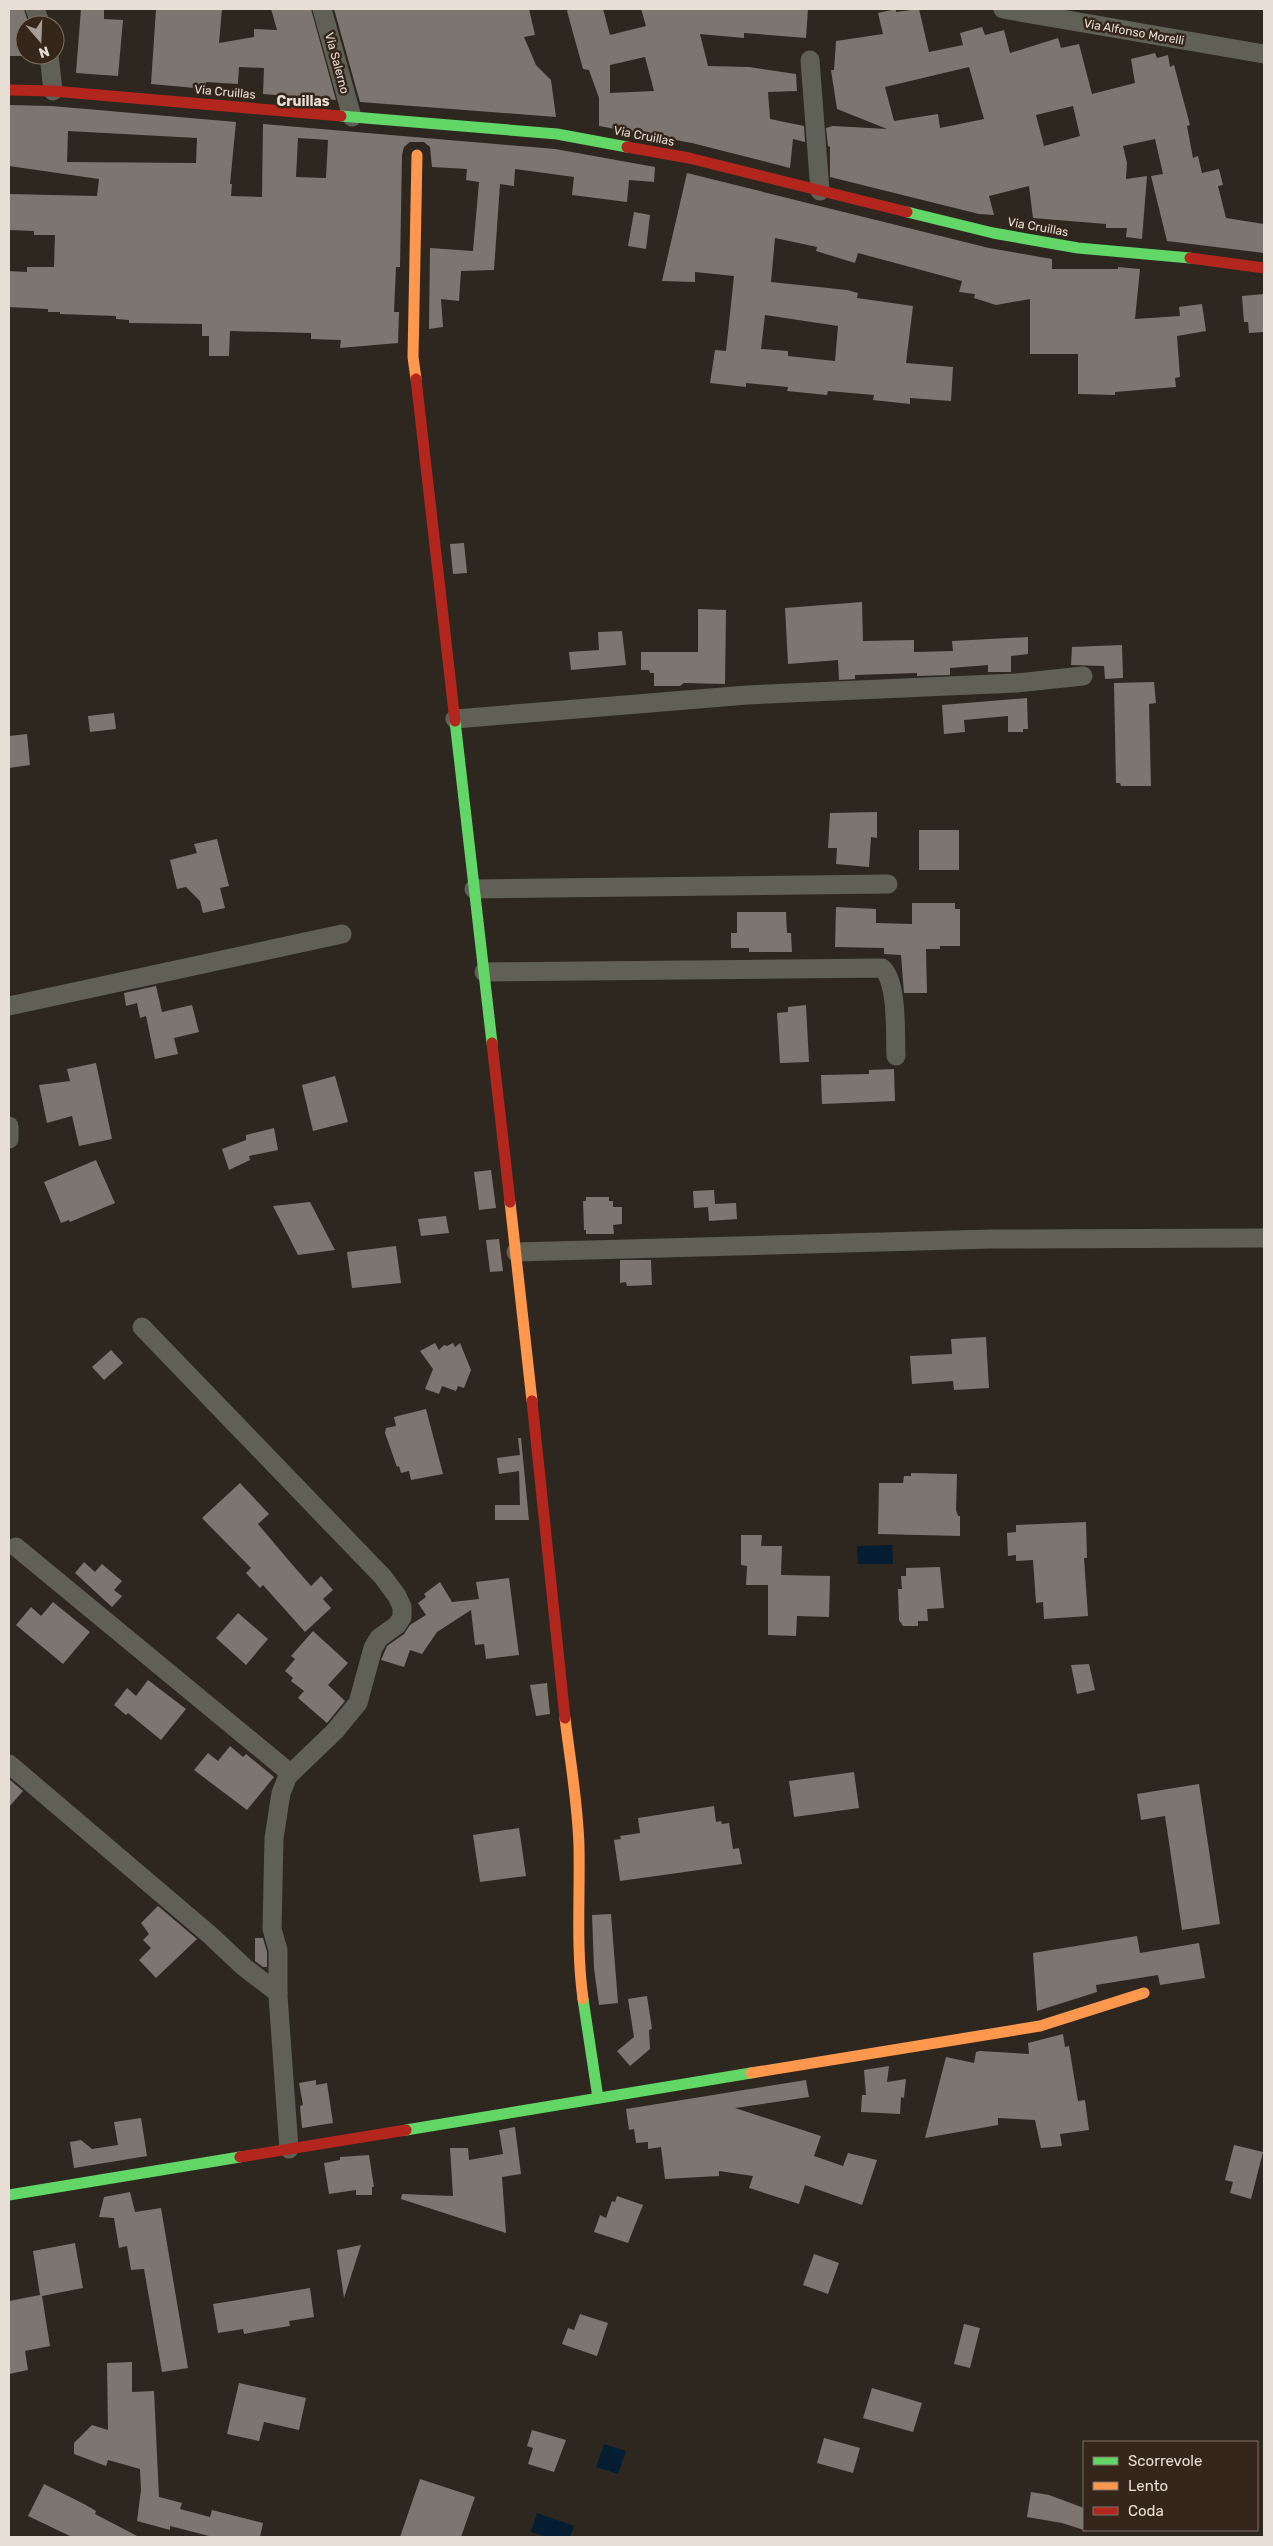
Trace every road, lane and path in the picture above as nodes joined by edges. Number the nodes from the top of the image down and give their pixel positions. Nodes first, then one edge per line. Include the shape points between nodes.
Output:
1 (322, 9) edge
2 (1003, 9) edge
3 (1264, 54) edge
4 (810, 60) dead end
5 (51, 65) edge
6 (9, 90) edge
7 (53, 91) junction
8 (352, 117) junction
9 (417, 155) dead end
10 (820, 191) junction
11 (1264, 268) edge
12 (1083, 676) dead end
13 (455, 720) junction
14 (888, 884) dead end
15 (474, 889) junction
16 (342, 934) dead end
17 (484, 972) junction
18 (9, 1006) edge
19 (896, 1056) dead end
20 (9, 1126) edge
21 (9, 1138) edge
22 (1264, 1238) edge
23 (516, 1252) junction
24 (142, 1327) dead end
25 (16, 1547) dead end
26 (9, 1764) edge
27 (290, 1773) junction
28 (278, 1993) junction
29 (1144, 1993) dead end
30 (598, 2098) junction
31 (289, 2149) junction
32 (9, 2195) edge

1 - 8 street, Via Salerno
2 - 3 street, Via Alfonso Morelli
4 - 10 street
5 - 7 street
6 - 7 street, Via Cruillas
7 - 8 street, Via Cruillas
8 - 10 street, Via Cruillas via 417,125 557,134 689,158
9 - 13 street via 413,357
10 - 11 street, Via Cruillas via 992,233 1078,248
12 - 13 street via 747,695
13 - 15 street
14 - 15 street
15 - 17 street
16 - 18 street
17 - 19 street via 882,968 888,973 892,990
17 - 23 street
20 - 21 street
22 - 23 street via 992,1240
23 - 30 street via 579,1846 579,1970
24 - 27 street via 384,1577 398,1596 402,1608 402,1617 397,1625 373,1648 358,1703
25 - 27 street
26 - 28 street via 210,1935 244,1968
27 - 28 street via 281,1792 274,1838 272,1929 278,1950
28 - 31 street
29 - 30 street via 1040,2026
30 - 31 street
31 - 32 street

